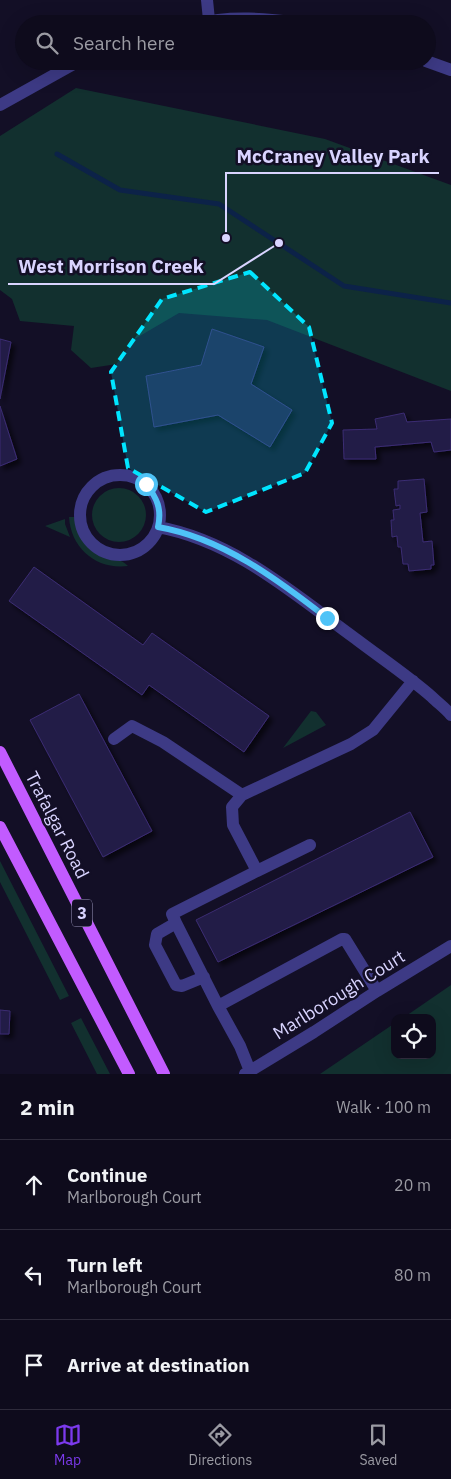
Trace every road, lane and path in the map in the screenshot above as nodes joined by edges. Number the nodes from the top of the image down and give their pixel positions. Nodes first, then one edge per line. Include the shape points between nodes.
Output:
1 (207, 0) edge
2 (204, 15) edge
3 (436, 65) edge
4 (63, 70) edge
5 (451, 70) edge
6 (0, 105) edge
7 (158, 527) junction
8 (413, 681) junction
9 (451, 715) edge
10 (114, 739) dead end
11 (0, 752) edge
12 (242, 795) junction
13 (0, 827) edge
14 (310, 845) dead end
15 (257, 871) junction
16 (176, 923) junction
17 (451, 946) edge
18 (204, 977) junction
19 (376, 991) junction
20 (218, 1006) junction
21 (248, 1073) edge
22 (129, 1074) edge
23 (164, 1074) edge

1 - 2 street
3 - 5 street
4 - 6 street
7 - 7 street via 159,507 154,494 146,484 134,478 122,475 108,477 92,486 85,496 80,513 84,533 91,542 110,554 133,553 142,548
7 - 8 street via 178,530 234,553 299,596
8 - 9 street
8 - 12 street via 373,730 351,744
10 - 12 street via 132,726 163,742
11 - 23 main road, Trafalgar Road / 3
12 - 15 street via 232,807 233,825
13 - 22 main road, 3
14 - 15 street
15 - 16 street via 172,914
16 - 18 street
16 - 18 street via 157,934 156,945 176,985 182,986
17 - 19 street, Marlborough Court
18 - 20 street
19 - 20 street via 345,939 342,939
19 - 21 street, Marlborough Court
20 - 21 street via 240,1046

